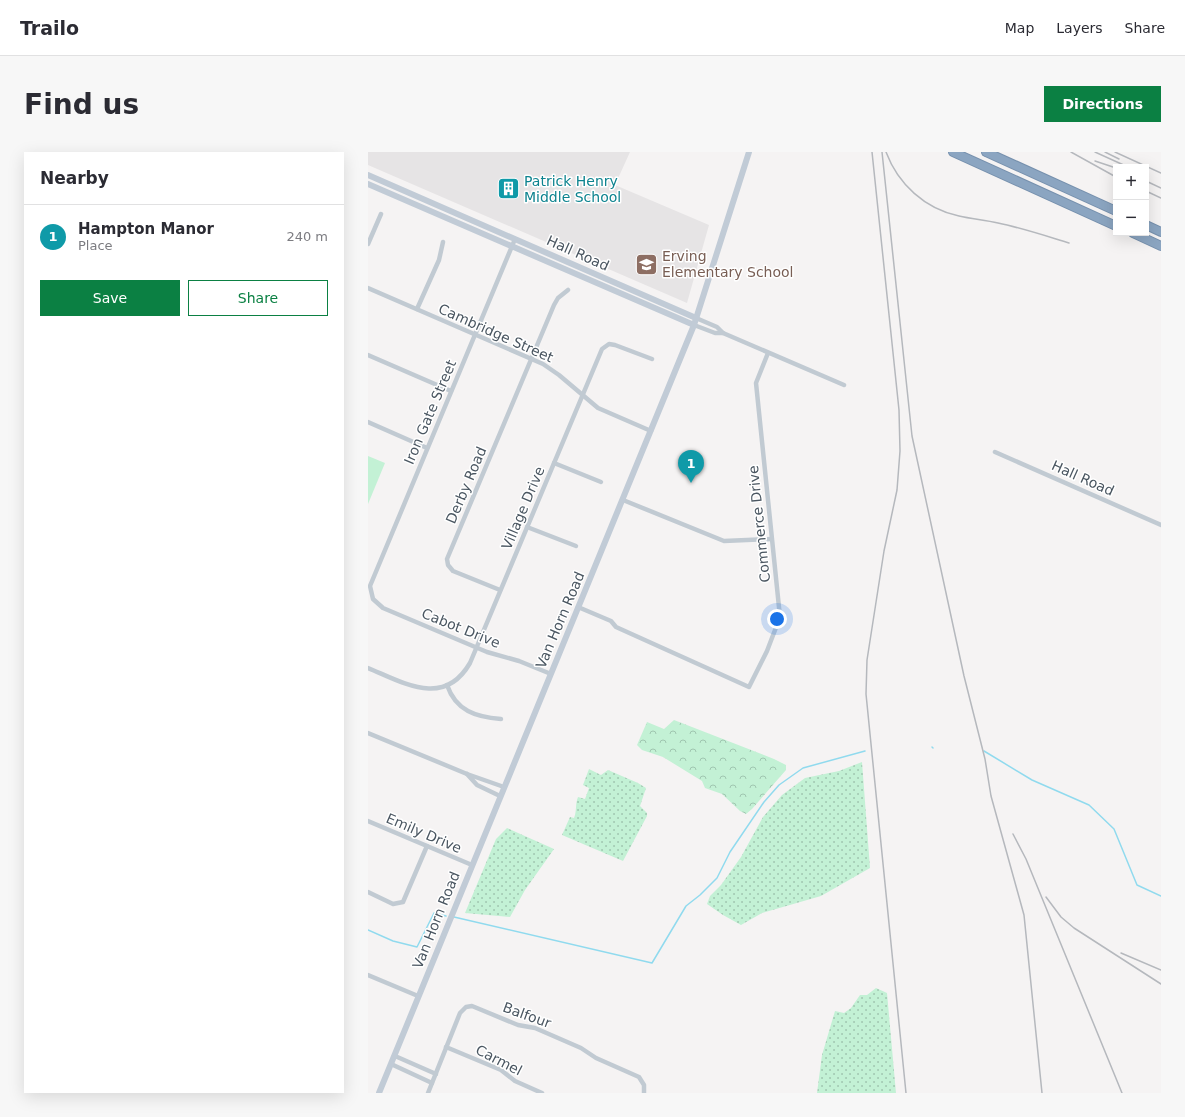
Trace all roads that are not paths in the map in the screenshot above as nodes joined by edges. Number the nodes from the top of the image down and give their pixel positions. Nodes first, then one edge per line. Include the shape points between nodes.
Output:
1 (750, 152) edge
2 (953, 152) edge
3 (986, 152) edge
4 (368, 175) edge
5 (368, 184) edge
6 (421, 198) junction
7 (418, 205) junction
8 (1113, 210) edge
9 (381, 214) dead end
10 (1113, 225) edge
11 (1149, 226) edge
12 (1161, 232) edge
13 (1139, 236) edge
14 (515, 239) junction
15 (443, 242) dead end
16 (368, 244) edge
17 (512, 246) junction
18 (1161, 246) edge
19 (550, 254) junction
20 (547, 261) junction
21 (368, 288) edge
22 (568, 290) dead end
23 (417, 310) junction
24 (696, 318) junction
25 (694, 325) junction
26 (474, 334) junction
27 (723, 334) junction
28 (768, 354) junction
29 (368, 355) edge
30 (531, 359) junction
31 (652, 359) dead end
32 (844, 385) dead end
33 (450, 391) junction
34 (582, 395) junction
35 (368, 422) edge
36 (651, 432) junction
37 (427, 448) junction
38 (995, 452) dead end
39 (554, 463) junction
40 (601, 482) dead end
41 (623, 500) junction
42 (1161, 525) edge
43 (527, 527) junction
44 (771, 539) junction
45 (576, 546) dead end
46 (500, 590) junction
47 (370, 595) edge
48 (578, 607) junction
49 (476, 647) junction
50 (368, 668) edge
51 (551, 674) junction
52 (447, 685) junction
53 (501, 720) dead end
54 (368, 733) edge
55 (467, 774) junction
56 (504, 787) junction
57 (500, 796) junction
58 (368, 821) edge
59 (427, 846) junction
60 (472, 865) junction
61 (368, 892) edge
62 (368, 974) edge
63 (418, 996) junction
64 (446, 1047) junction
65 (395, 1056) junction
66 (391, 1064) junction
67 (436, 1074) junction
68 (432, 1082) junction
69 (379, 1093) edge
70 (428, 1093) edge
71 (542, 1093) edge
72 (644, 1093) edge

1 - 24 main road, Van Horn Road
2 - 10 highway
3 - 8 highway
4 - 6 main road, Hall Road
5 - 7 main road, Hall Road
6 - 7 main road
6 - 14 main road, Hall Road
7 - 17 main road, Hall Road
9 - 16 street
11 - 12 highway
13 - 18 highway
14 - 17 street, Iron Gate Street
14 - 19 main road, Hall Road
15 - 23 street via 439,260
17 - 20 main road, Hall Road
17 - 26 street, Iron Gate Street
19 - 20 main road
19 - 24 main road, Hall Road
20 - 25 main road, Hall Road
21 - 23 street, Cambridge Street
22 - 30 street, Derby Road via 554,305
23 - 26 street, Cambridge Street
24 - 25 main road, Van Horn Road
24 - 27 street, Hall Road via 717,327
25 - 27 street, Hall Road
25 - 36 main road, Van Horn Road
26 - 30 street, Cambridge Street
26 - 33 street, Iron Gate Street
27 - 28 street, Hall Road
28 - 32 street, Hall Road
28 - 44 street, Commerce Drive via 756,383
29 - 33 street
30 - 34 street, Cambridge Street via 552,370
30 - 46 street, Derby Road via 447,559 453,571
31 - 34 street, Village Drive via 610,344 602,349
33 - 37 street, Iron Gate Street
34 - 36 street, Cambridge Street via 603,411
34 - 39 street, Village Drive
35 - 37 street
36 - 41 main road, Van Horn Road
37 - 47 street, Iron Gate Street via 371,580
38 - 42 street, Hall Road
39 - 40 street
39 - 43 street, Village Drive
41 - 44 street via 724,541
41 - 48 main road, Van Horn Road
43 - 45 street
43 - 46 street, Village Drive
44 - 48 street, Commerce Drive via 780,617 749,688
46 - 49 street, Village Drive
47 - 49 street, Cabot Drive via 383,608
48 - 51 main road, Van Horn Road
49 - 51 street, Cabot Drive
49 - 52 street, Village Drive via 465,671
50 - 52 street via 421,689 435,689
51 - 56 main road, Van Horn Road
52 - 53 street via 455,701 464,710 484,718
54 - 55 street
55 - 56 street
55 - 57 street via 477,786
56 - 57 main road, Van Horn Road
57 - 60 main road, Van Horn Road
58 - 59 street, Emily Drive
59 - 60 street, Emily Drive
59 - 61 street via 405,899 400,904 394,904
60 - 63 main road, Van Horn Road
62 - 63 street
63 - 65 main road, Van Horn Road
64 - 67 street, Balfour
64 - 71 street, Carmel via 501,1070 515,1081
64 - 72 street, Balfour via 460,1013 466,1008 476,1007 518,1025 535,1028 637,1076 643,1082
65 - 66 main road, Van Horn Road
65 - 67 street
66 - 68 street
66 - 69 main road, Van Horn Road
67 - 68 street, Balfour
68 - 70 street, Balfour

